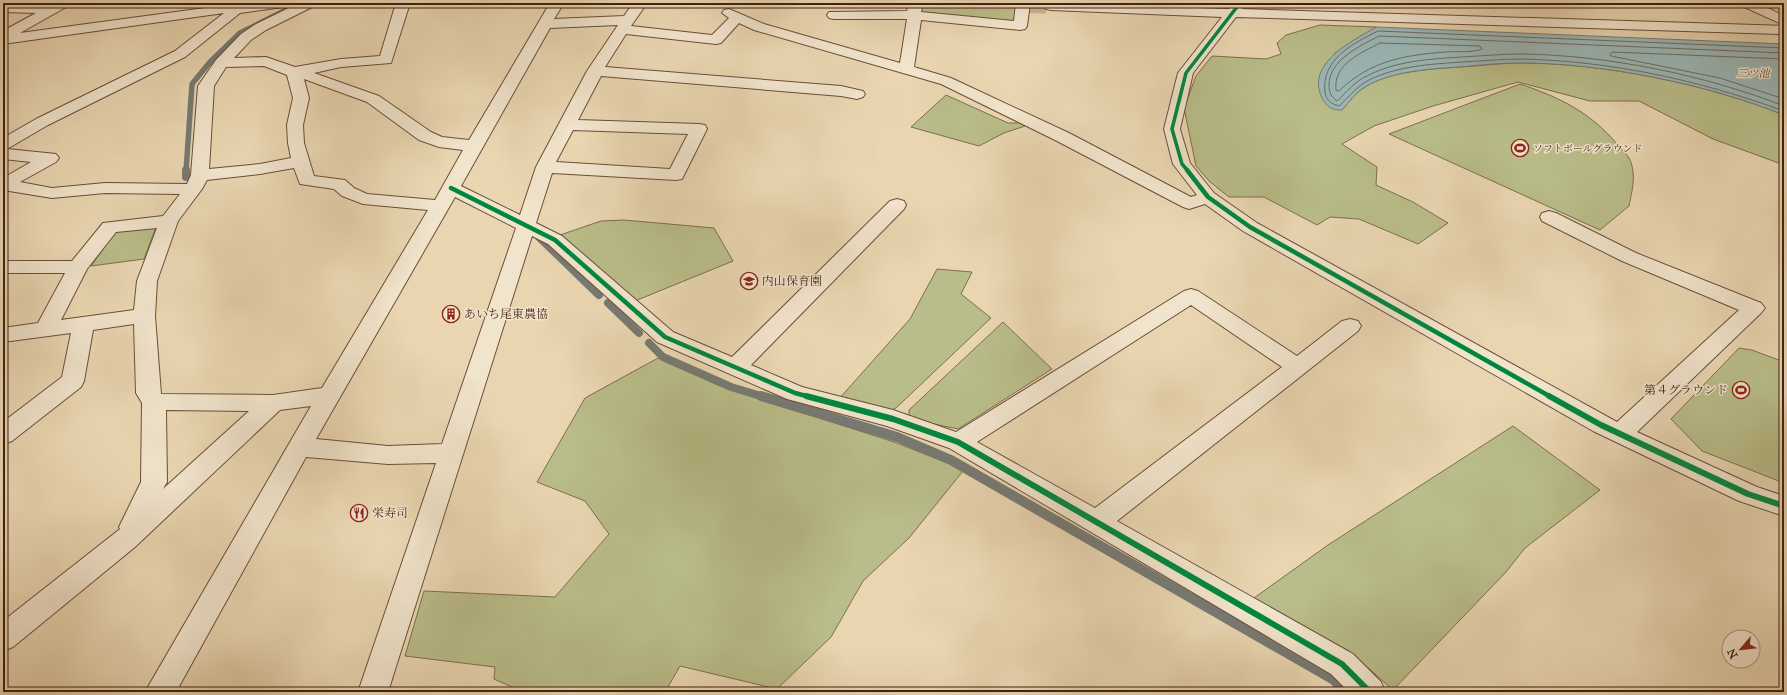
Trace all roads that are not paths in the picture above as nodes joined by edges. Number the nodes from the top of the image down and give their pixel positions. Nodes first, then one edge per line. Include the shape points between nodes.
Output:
1 (284, 3) edge
2 (309, 3) edge
3 (404, 3) edge
4 (557, 3) edge
5 (640, 3) edge
6 (1023, 3) edge
7 (1746, 3) edge
8 (234, 5) edge
9 (58, 6) edge
10 (1051, 6) dead end
11 (1445, 6) dead end
12 (3, 8) edge
13 (1236, 8) edge
14 (915, 9) edge
15 (834, 15) dead end
16 (545, 24) junction
17 (1784, 24) edge
18 (625, 25) junction
19 (3, 39) edge
20 (221, 63) junction
21 (906, 69) junction
22 (595, 71) junction
23 (294, 72) junction
24 (857, 94) dead end
25 (567, 125) junction
26 (3, 145) edge
27 (474, 146) junction
28 (3, 154) edge
29 (301, 161) junction
30 (546, 166) junction
31 (197, 182) junction
32 (3, 185) edge
33 (445, 197) junction
34 (1208, 197) junction
35 (897, 206) dead end
36 (1549, 217) dead end
37 (169, 221) junction
38 (527, 227) junction
39 (3, 267) edge
40 (78, 267) junction
41 (144, 316) junction
42 (83, 324) junction
43 (1350, 326) dead end
44 (46, 328) junction
45 (3, 335) edge
46 (1298, 366) junction
47 (735, 368) junction
48 (329, 395) junction
49 (154, 402) junction
50 (273, 403) junction
51 (1620, 434) junction
52 (3, 435) edge
53 (958, 442) junction
54 (299, 447) junction
55 (452, 453) junction
56 (1784, 506) edge
57 (1096, 522) junction
58 (126, 539) junction
59 (3, 638) edge
60 (160, 692) edge
61 (373, 692) edge
62 (1370, 692) edge

1 - 8 street via 241,9
2 - 20 street via 246,36
3 - 23 street via 386,60 341,63
4 - 16 street
5 - 18 street
6 - 14 street via 1020,26
7 - 17 street
8 - 19 street
8 - 26 street via 233,13 180,54 42,122
9 - 12 street
9 - 19 street
10 - 13 street
11 - 17 street
13 - 17 street via 1341,16
13 - 34 street via 1186,73 1172,129 1182,164
14 - 15 street
14 - 21 street
16 - 18 street
16 - 27 street
18 - 21 street via 716,40 733,15 760,27
18 - 22 street
20 - 23 street via 266,61
20 - 31 street via 206,86
21 - 34 street via 946,81 987,99 1189,203
22 - 24 street
22 - 25 street
23 - 27 street via 373,99 425,136 438,142
23 - 29 street via 301,98 295,125
25 - 30 street
25 - 30 street via 699,130 676,175
27 - 33 street
28 - 32 street via 50,158
29 - 31 street
29 - 33 street via 306,180 339,184 362,200
30 - 38 street
31 - 32 street via 52,193
31 - 37 street
33 - 38 street
33 - 48 street
34 - 51 street via 1250,227
35 - 47 street
36 - 51 street via 1629,257 1754,308
37 - 40 street via 110,227
37 - 41 street via 147,281
38 - 47 street via 555,240 665,337
38 - 55 street
39 - 40 street
40 - 44 street
41 - 42 street
41 - 49 street via 148,393
42 - 44 street
42 - 52 street via 73,381
43 - 46 street
44 - 45 street
46 - 53 street via 1191,296
46 - 57 street
47 - 53 street via 795,393 893,419
48 - 50 street
48 - 54 street
49 - 50 street
49 - 58 street via 154,482
50 - 58 street
51 - 56 street via 1748,494
53 - 57 street
54 - 55 street via 388,455
54 - 60 street
55 - 61 street
57 - 62 street via 1342,664
58 - 59 street

